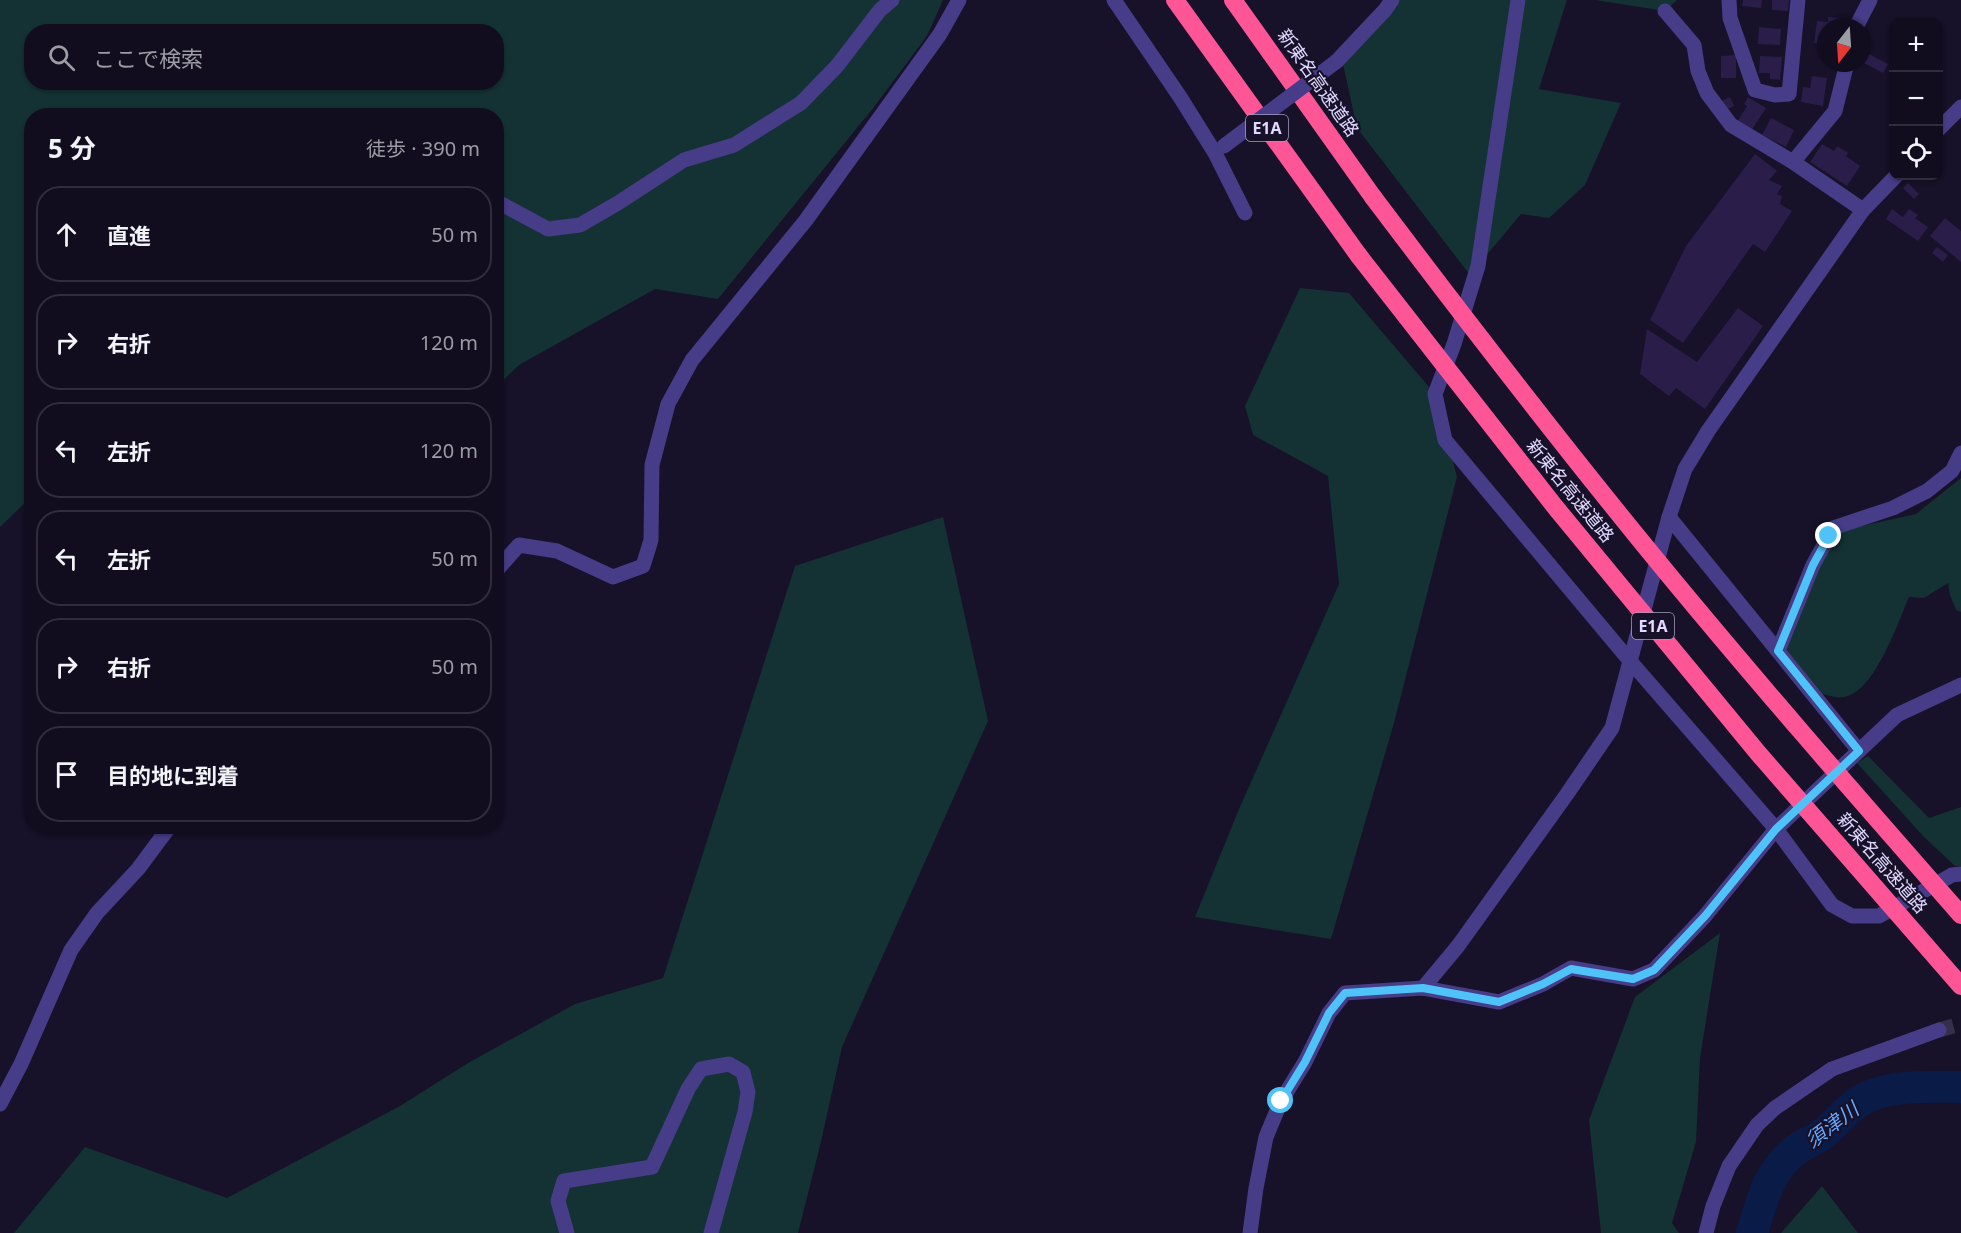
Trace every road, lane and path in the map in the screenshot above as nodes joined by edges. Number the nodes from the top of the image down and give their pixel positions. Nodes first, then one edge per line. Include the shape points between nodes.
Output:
1 (892, 0) edge
2 (959, 0) edge
3 (1114, 0) edge
4 (1175, 0) edge
5 (1233, 0) edge
6 (1392, 0) edge
7 (1518, 0) edge
8 (1729, 0) edge
9 (1798, 0) edge
10 (1870, 0) edge
11 (1665, 11) dead end
12 (1861, 18) edge
13 (1845, 72) edge
14 (1961, 107) edge
15 (1942, 126) edge
16 (1220, 150) junction
17 (1793, 162) junction
18 (1892, 180) edge
19 (504, 205) edge
20 (1863, 210) junction
21 (1245, 213) dead end
22 (1961, 453) edge
23 (1669, 517) junction
24 (504, 562) edge
25 (1778, 651) junction
26 (1630, 661) junction
27 (1961, 685) edge
28 (1859, 751) junction
29 (1776, 829) junction
30 (164, 834) edge
31 (1961, 874) edge
32 (1961, 915) edge
33 (1961, 986) edge
34 (1423, 988) junction
35 (1939, 1030) tunnel mouth
36 (0, 1104) edge
37 (567, 1233) edge
38 (711, 1233) edge
39 (1250, 1233) edge
40 (1706, 1233) edge

1 - 19 street via 801,103 734,145 684,160 580,225 548,229
2 - 24 street via 940,34 806,220 692,360 668,404 652,465 651,540 643,566 613,577 557,551 519,545
3 - 16 street
4 - 33 highway, 新東名高速道路 / E1A, bridge via 1359,256 1563,517 1758,753
5 - 32 highway, 新東名高速道路 / E1A, bridge via 1373,197 1491,353 1797,728
6 - 16 street, bridge via 1337,61
7 - 26 street via 1478,266 1435,394 1445,440
8 - 9 street via 1730,18 1755,90 1775,95 1789,94
10 - 12 street
11 - 17 street via 1694,45 1707,93 1731,125
13 - 17 street via 1835,111
14 - 15 street
16 - 21 street
17 - 20 street
18 - 20 street
20 - 23 street via 1708,431 1685,470
22 - 25 street via 1952,471 1927,491 1893,508 1830,529
23 - 25 street
23 - 26 street
25 - 28 street
26 - 29 street
26 - 34 street via 1612,728 1458,946
27 - 28 street via 1897,715
28 - 29 street
29 - 31 street via 1832,905 1852,916 1880,916 1952,875
29 - 34 street via 1705,916 1654,970 1633,979 1571,969 1499,1002
30 - 36 street via 71,950
34 - 39 street via 1345,993 1329,1013 1266,1137
35 - 40 street via 1832,1069 1774,1108 1757,1125 1729,1166
37 - 38 street via 558,1201 564,1181 652,1167 701,1069 729,1064 743,1072 748,1092

